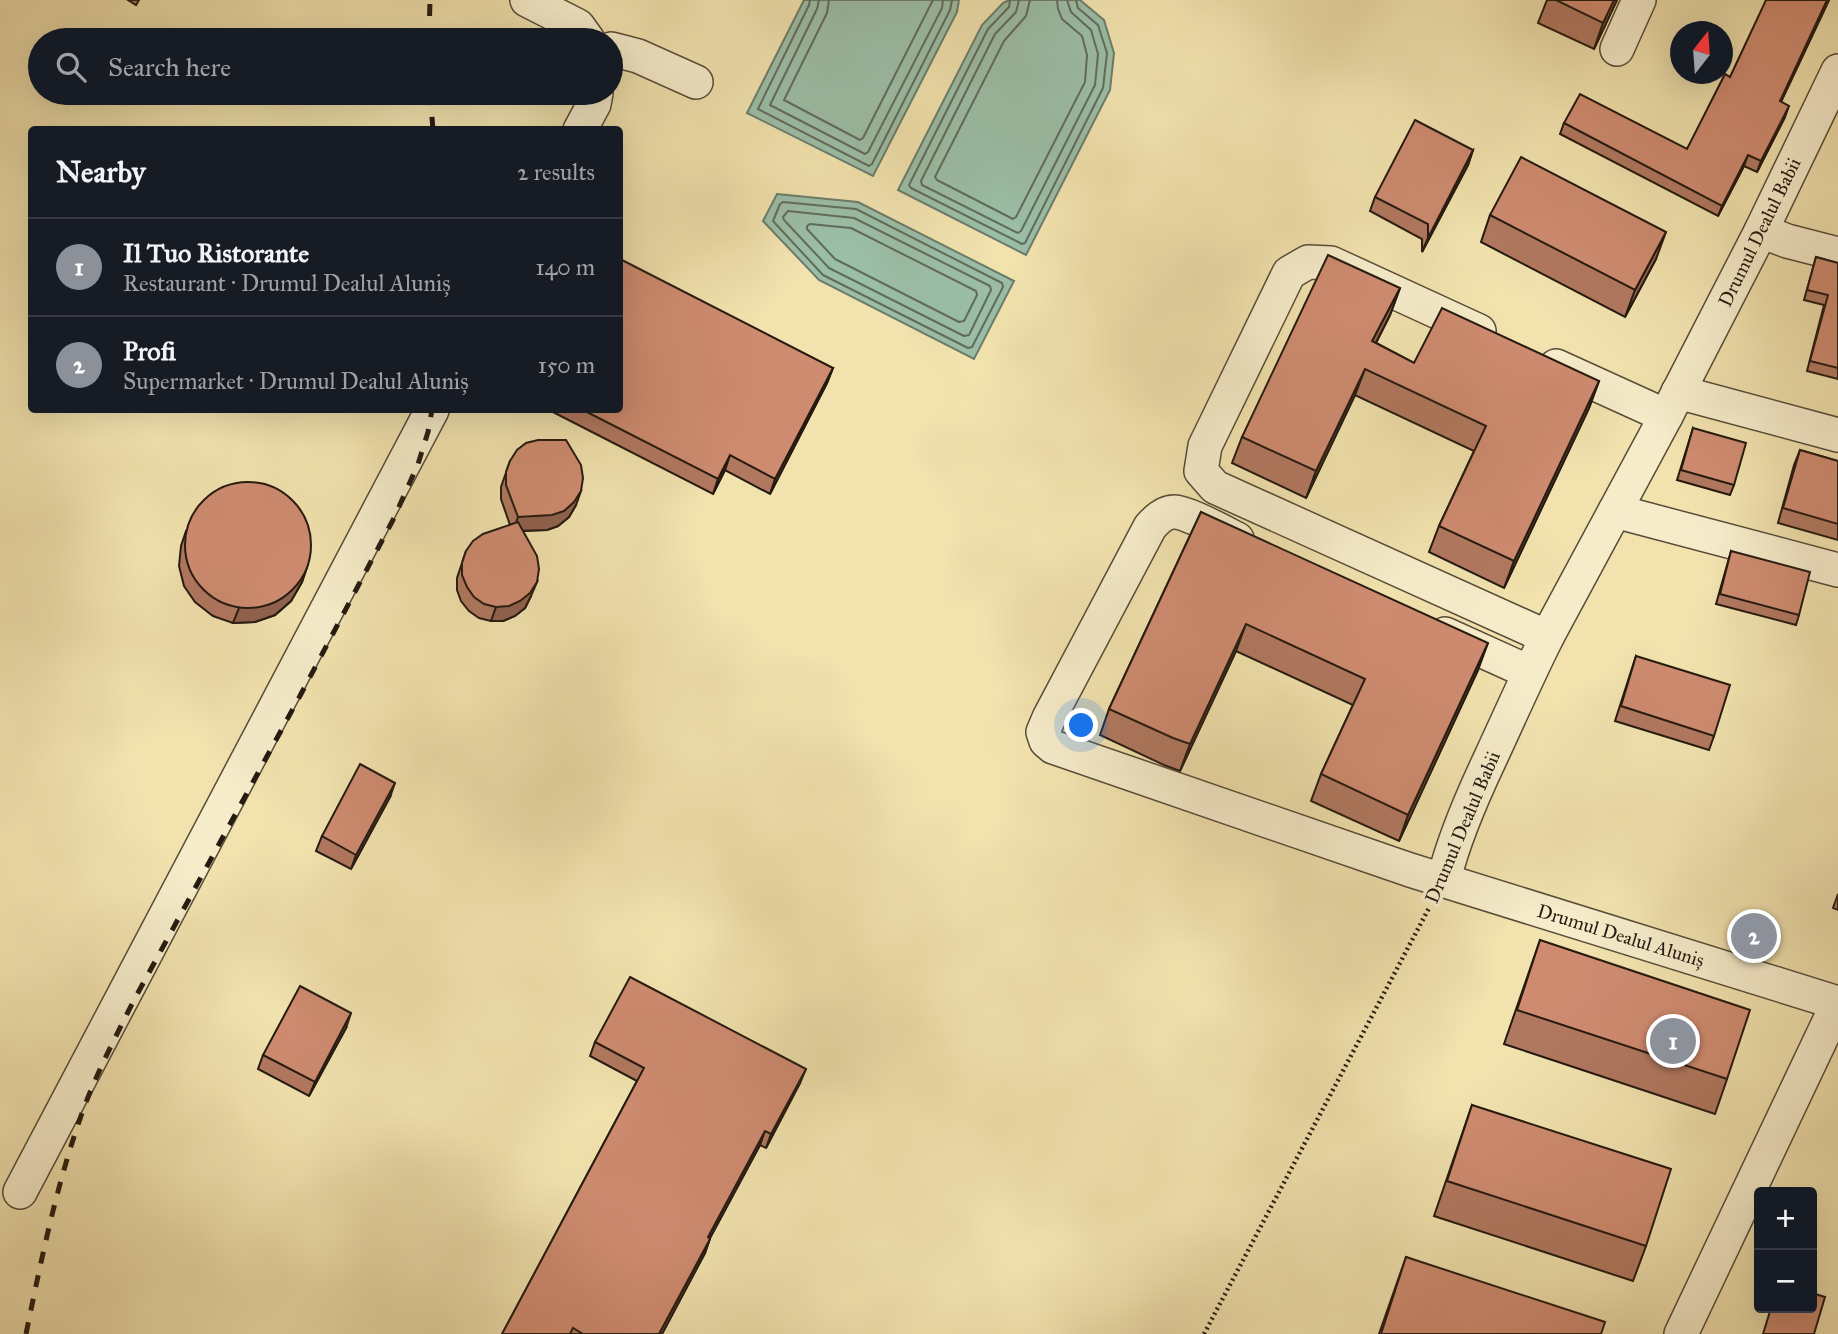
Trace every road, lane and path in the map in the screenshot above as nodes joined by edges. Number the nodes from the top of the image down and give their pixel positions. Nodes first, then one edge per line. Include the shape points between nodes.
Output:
1 (527, 0) edge
2 (1639, 0) edge
3 (579, 28) edge
4 (1617, 49) dead end
5 (623, 52) edge
6 (1838, 71) edge
7 (696, 82) dead end
8 (593, 105) edge
9 (582, 126) edge
10 (1761, 232) junction
11 (1838, 254) edge
12 (1672, 404) junction
13 (430, 413) edge
14 (1838, 435) edge
15 (1615, 511) junction
16 (1262, 550) edge
17 (1838, 570) edge
18 (1415, 620) edge
19 (1547, 636) junction
20 (1529, 673) junction
21 (1444, 879) junction
22 (1838, 1003) edge
23 (20, 1192) dead end
24 (1204, 1334) edge
25 (1681, 1334) edge

1 - 3 street
2 - 4 street
5 - 7 street
6 - 10 street, Drumul Dealul Babii
8 - 9 street
10 - 11 street
10 - 12 street, Drumul Dealul Babii
12 - 14 street
12 - 15 street, Drumul Dealul Babii
12 - 19 street via 1517,348 1331,263 1308,262 1289,273 1205,446 1201,471 1215,487
13 - 23 street
15 - 17 street
15 - 19 street, Drumul Dealul Babii
16 - 21 street, Drumul Dealul Aluniș via 1186,515 1173,512 1158,517 1049,718 1043,732 1046,741
18 - 20 street
19 - 20 street, Drumul Dealul Babii
20 - 21 street, Drumul Dealul Babii via 1474,794
21 - 22 street, Drumul Dealul Aluniș
21 - 24 path, Drumul Dealul Babii
22 - 25 street, Drumul Dealul Aluniș

